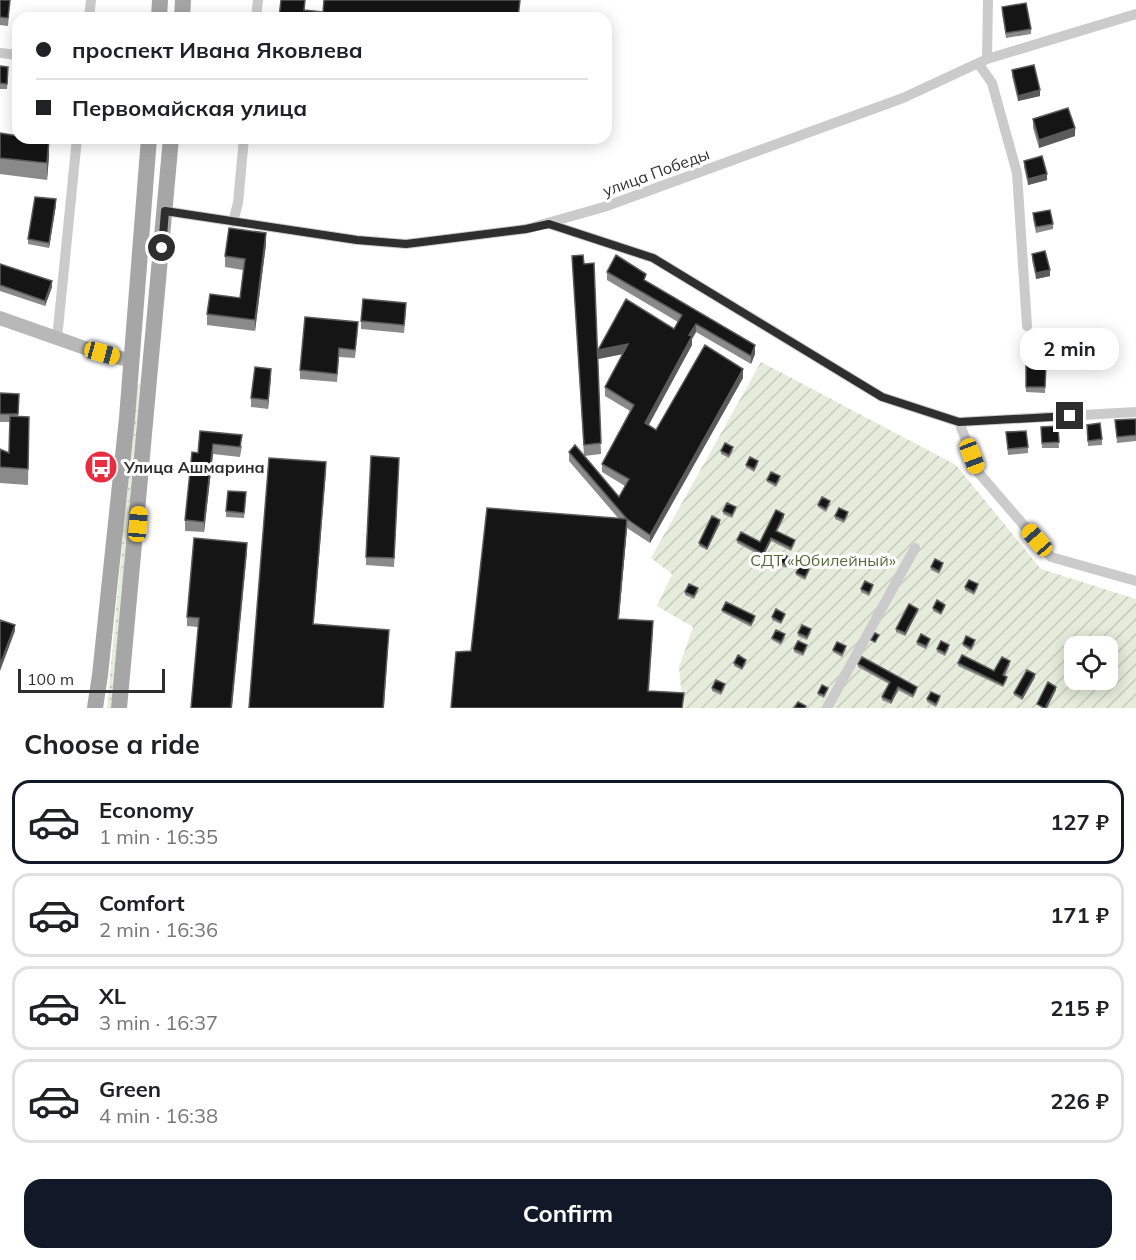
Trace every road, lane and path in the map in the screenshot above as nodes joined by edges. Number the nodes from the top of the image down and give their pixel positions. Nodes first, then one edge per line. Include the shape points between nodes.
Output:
1 (988, 0) edge
2 (1136, 14) edge
3 (983, 61) junction
4 (76, 144) edge
5 (149, 144) edge
6 (171, 144) edge
7 (243, 144) edge
8 (165, 211) junction
9 (233, 222) junction
10 (549, 224) junction
11 (0, 318) edge
12 (1028, 326) dead end
13 (57, 339) junction
14 (132, 361) junction
15 (152, 365) junction
16 (1136, 412) edge
17 (959, 422) junction
18 (915, 548) dead end
19 (1136, 581) edge
20 (95, 708) edge
21 (120, 708) edge
22 (827, 708) edge

1 - 3 street
2 - 3 street, улица Победы
3 - 10 street, улица Победы via 903,99
3 - 12 street via 1017,173
4 - 13 street
5 - 14 main road
6 - 8 main road
7 - 9 street
8 - 9 street, улица Победы
8 - 15 main road
9 - 10 street, улица Победы via 406,244
10 - 17 street via 653,258 882,397
11 - 13 main road
13 - 14 main road
14 - 15 main road
14 - 20 main road
15 - 21 main road
16 - 17 street
17 - 19 street via 978,472 1052,557
18 - 22 street

